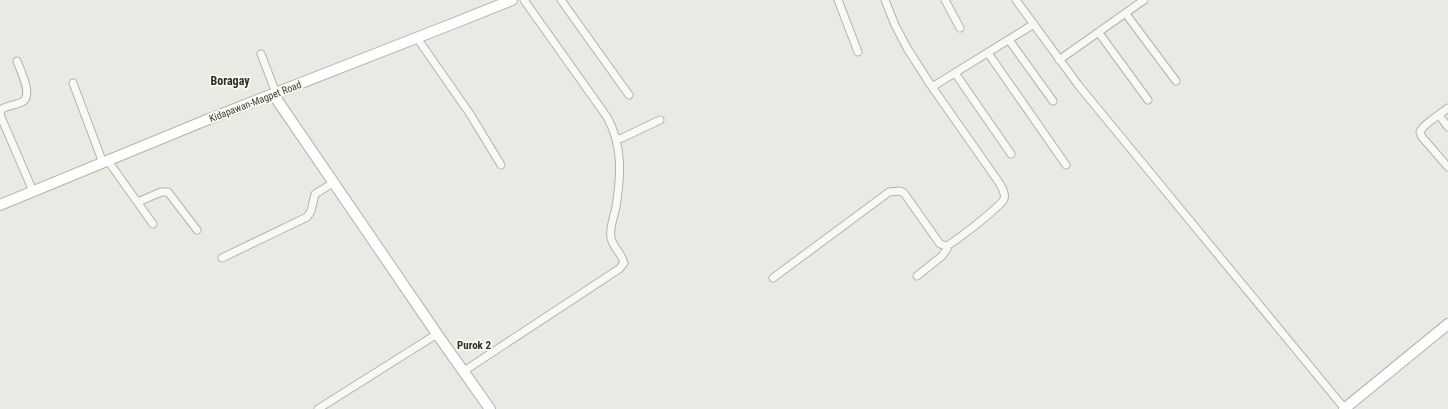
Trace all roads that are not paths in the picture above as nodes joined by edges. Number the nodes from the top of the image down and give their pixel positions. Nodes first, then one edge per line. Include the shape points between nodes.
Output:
1 (512, 0) edge
2 (524, 0) edge
3 (560, 0) edge
4 (838, 0) edge
5 (885, 0) edge
6 (945, 0) edge
7 (1016, 0) edge
8 (1144, 0) edge
9 (1126, 14) junction
10 (1034, 24) junction
11 (960, 28) dead end
12 (1099, 33) junction
13 (417, 38) junction
14 (1009, 40) junction
15 (858, 52) dead end
16 (988, 53) junction
17 (262, 54) dead end
18 (1060, 60) junction
19 (17, 61) dead end
20 (955, 73) junction
21 (1176, 81) dead end
22 (73, 83) dead end
23 (932, 87) junction
24 (274, 94) junction
25 (629, 95) dead end
26 (1148, 100) dead end
27 (1053, 101) dead end
28 (1448, 108) edge
29 (1439, 115) junction
30 (660, 120) dead end
31 (1448, 127) edge
32 (616, 139) junction
33 (1011, 154) dead end
34 (106, 162) junction
35 (501, 165) dead end
36 (1066, 165) dead end
37 (1448, 167) edge
38 (333, 182) junction
39 (33, 191) junction
40 (138, 202) junction
41 (0, 205) edge
42 (153, 224) dead end
43 (197, 230) dead end
44 (946, 246) junction
45 (222, 258) dead end
46 (917, 276) dead end
47 (773, 278) dead end
48 (1448, 324) edge
49 (438, 334) junction
50 (464, 371) junction
51 (318, 409) edge
52 (490, 409) edge
53 (1344, 409) edge

1 - 13 main road, Kidapawan-Magpet Road
2 - 32 street via 607,117
3 - 25 street
4 - 15 street
5 - 23 street via 907,48
6 - 11 street
7 - 10 street
8 - 9 street
9 - 12 street
9 - 21 street
10 - 14 street
10 - 18 street
12 - 18 street
12 - 26 street
13 - 24 main road, Kidapawan-Magpet Road
13 - 35 street via 470,114
14 - 16 street
14 - 27 street
16 - 20 street
16 - 36 street
17 - 24 street
18 - 53 street
19 - 39 street via 27,94 23,102 2,109 0,115
20 - 23 street
20 - 33 street
22 - 34 street
23 - 44 street via 1004,193 1000,204
24 - 34 main road, Kidapawan-Magpet Road
24 - 38 main road
28 - 29 street
29 - 31 street
29 - 37 street via 1420,132
30 - 32 street
32 - 50 street via 619,183 611,238 623,260 622,267
34 - 39 main road, Kidapawan-Magpet Road
34 - 40 street
38 - 45 street via 315,194 307,217
38 - 49 main road
39 - 41 main road, Kidapawan-Magpet Road
40 - 42 street
40 - 43 street via 161,192 168,192
44 - 46 street via 947,249 942,256
44 - 47 street via 940,244 907,196 900,191 889,192
48 - 53 main road
49 - 50 main road
49 - 51 street
50 - 52 main road

